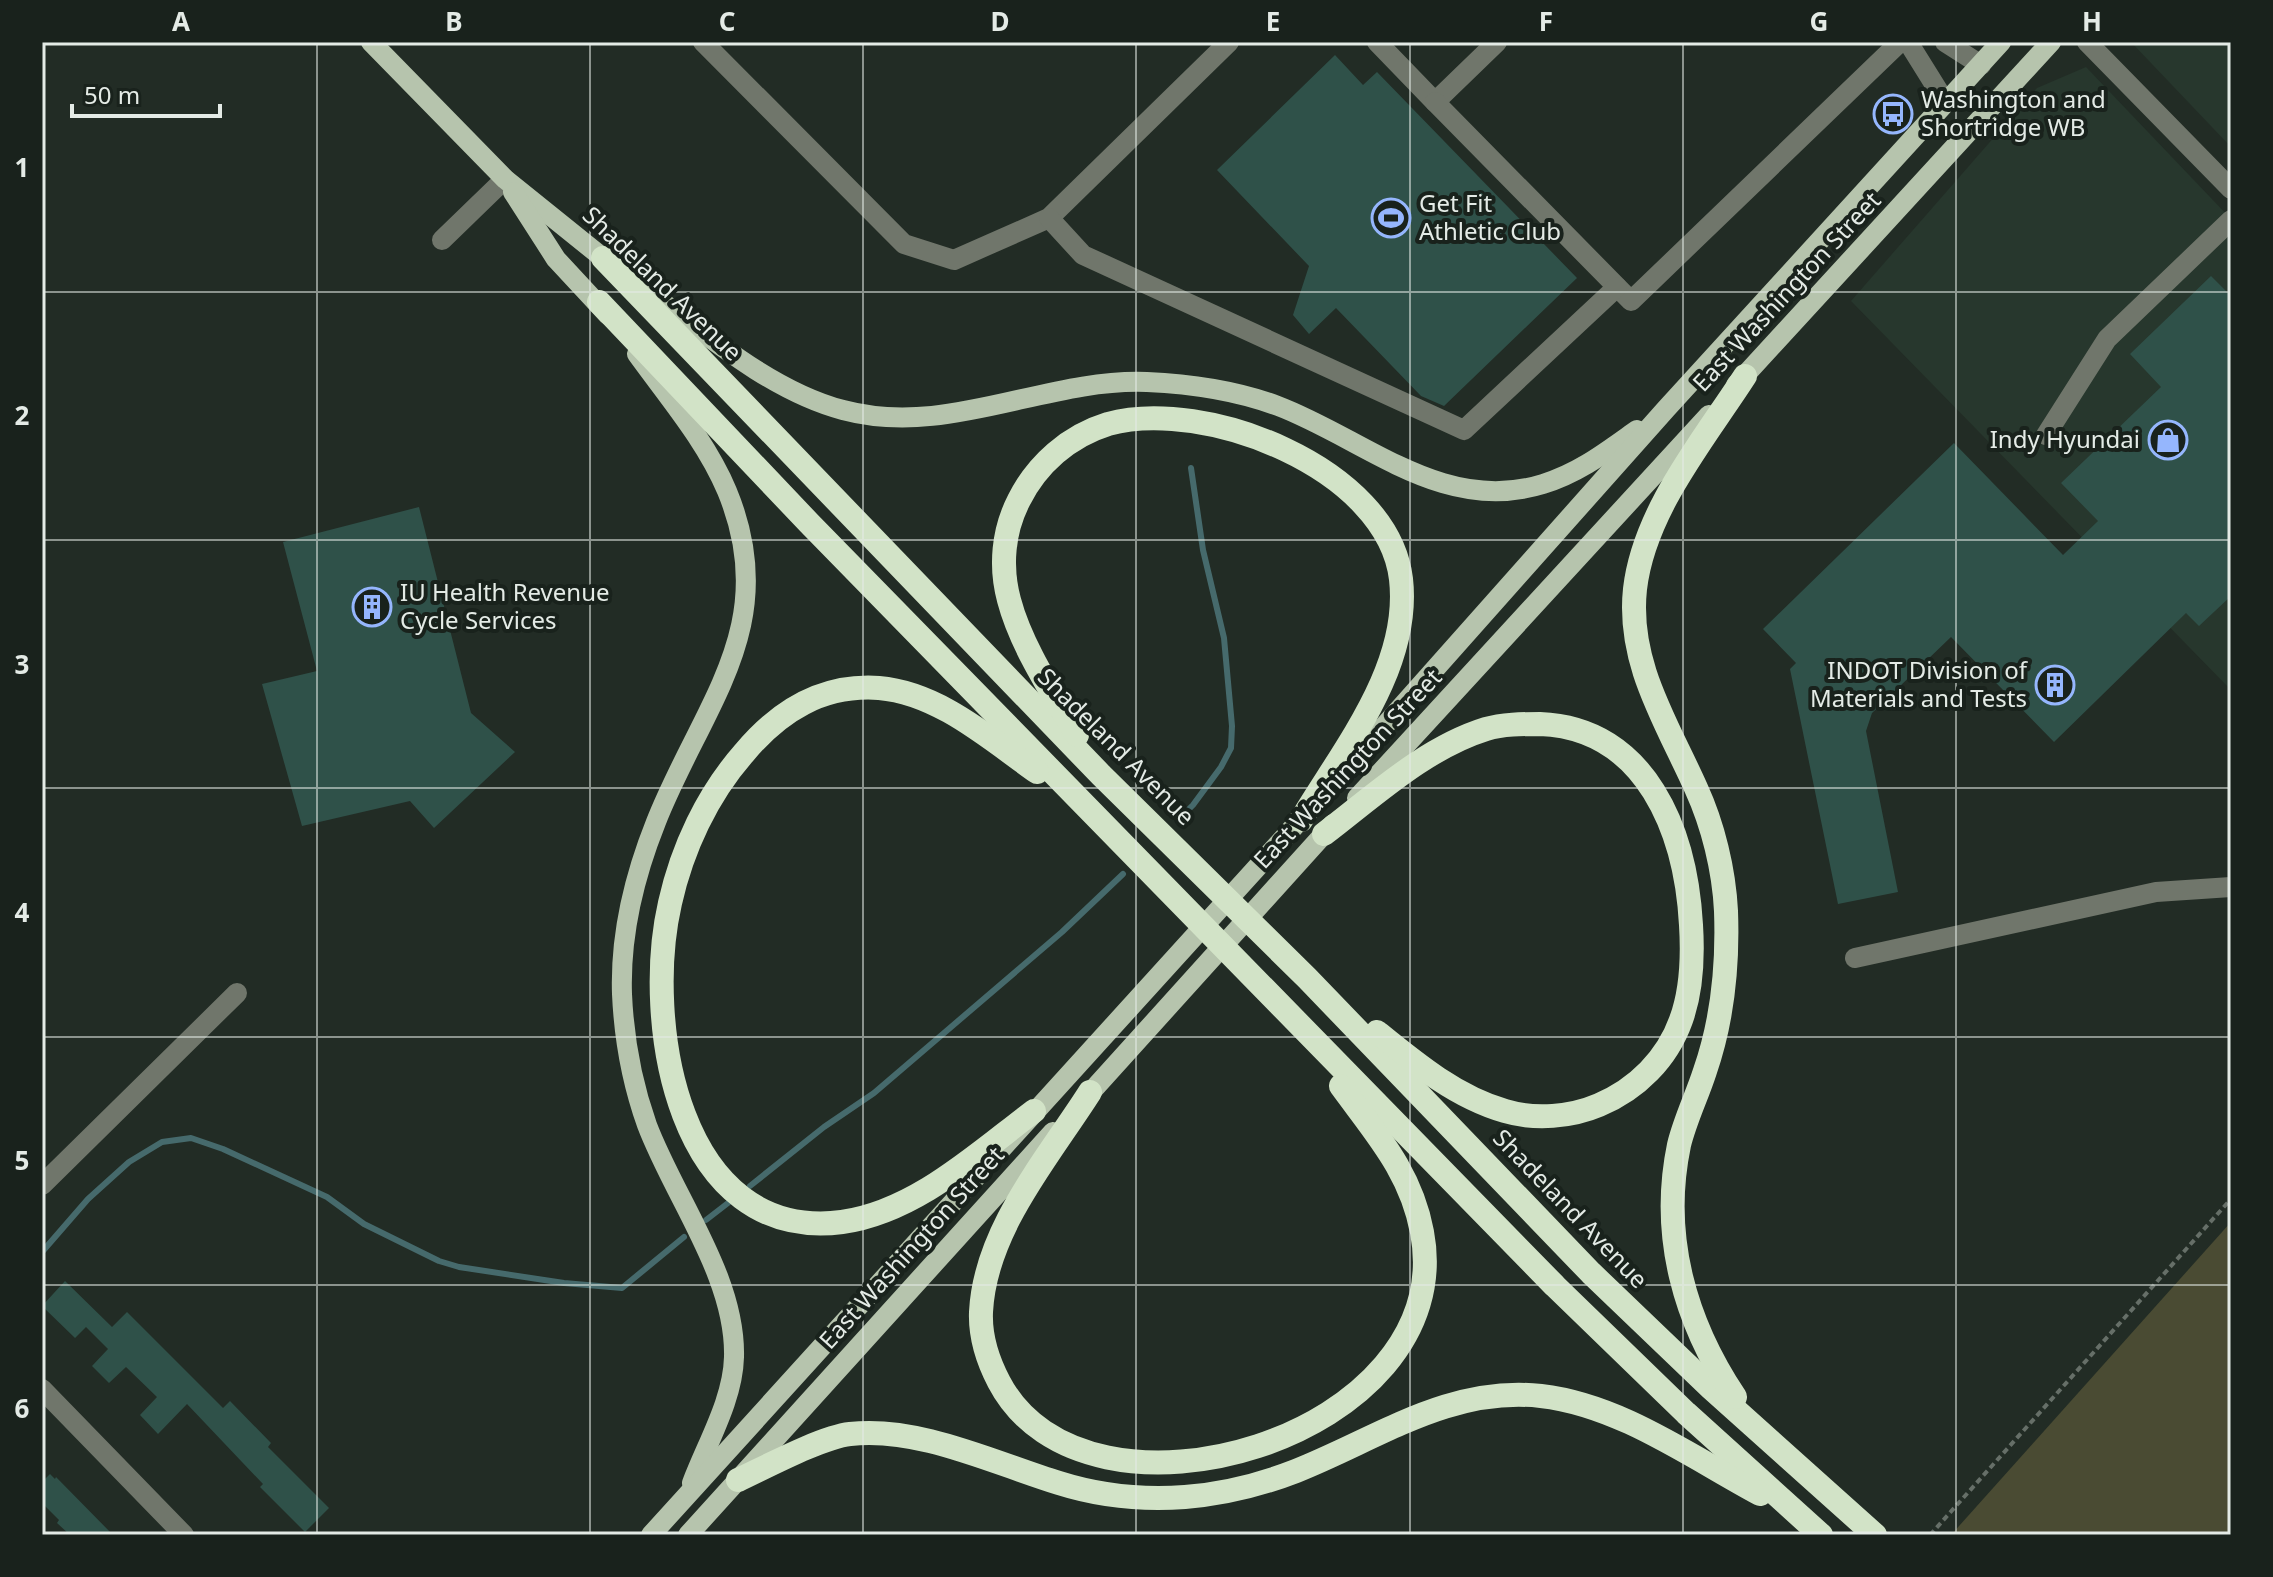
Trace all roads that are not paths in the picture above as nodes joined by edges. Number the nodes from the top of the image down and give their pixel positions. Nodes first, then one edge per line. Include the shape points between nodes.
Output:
1 (371, 42) edge
2 (703, 42) edge
3 (1229, 42) edge
4 (1377, 42) edge
5 (1497, 42) edge
6 (1900, 42) edge
7 (1908, 42) edge
8 (1945, 42) edge
9 (2001, 42) edge
10 (2051, 42) edge
11 (2087, 42) edge
12 (1981, 65) junction
13 (1435, 102) junction
14 (1946, 103) junction
15 (505, 179) junction
16 (2231, 188) edge
17 (1049, 218) junction
18 (2231, 220) edge
19 (442, 240) dead end
20 (603, 258) junction
21 (1617, 287) junction
22 (599, 302) junction
23 (1745, 376) junction
24 (1666, 409) junction
25 (2046, 435) dead end
26 (1101, 775) junction
27 (1085, 805) junction
28 (1301, 820) junction
29 (1324, 834) junction
30 (2231, 887) edge
31 (1855, 958) dead end
32 (1307, 978) junction
33 (237, 993) dead end
34 (1295, 1022) junction
35 (1090, 1092) junction
36 (1034, 1111) junction
37 (42, 1185) edge
38 (42, 1389) edge
39 (1765, 1438) junction
40 (738, 1480) junction
41 (688, 1494) junction
42 (1788, 1509) junction
43 (184, 1535) edge
44 (651, 1535) edge
45 (688, 1535) edge
46 (1821, 1535) edge
47 (1875, 1535) edge

1 - 15 main road
2 - 17 street via 904,244 954,260
3 - 17 street
4 - 13 street
5 - 13 street
6 - 21 street via 1631,301
7 - 14 street
8 - 12 street
9 - 12 main road, East Washington Street
10 - 23 main road, East Washington Street
11 - 16 street
12 - 14 main road, East Washington Street
13 - 21 street
14 - 24 main road, East Washington Street
15 - 19 street
15 - 20 main road, Shadeland Avenue
15 - 22 main road via 556,259
17 - 21 street via 1083,255 1464,430
18 - 25 street via 2107,339
20 - 24 main road via 776,381 835,408 889,419 935,417 1090,387 1181,383 1280,407 1426,479 1497,492 1541,485 1583,468
20 - 26 highway, Shadeland Avenue
22 - 27 highway
22 - 41 main road via 715,467 737,518 745,563 735,655 646,847 627,917 623,963 625,1036 641,1107 722,1285 733,1330 728,1392
23 - 29 main road, East Washington Street
23 - 39 highway via 1652,525 1638,571 1634,618 1646,679 1706,813 1726,910 1720,1019 1678,1153 1672,1208 1677,1265 1712,1360
24 - 28 main road, East Washington Street
26 - 28 highway via 1014,615 1004,567 1008,527 1032,478 1049,457 1083,434 1130,420 1216,426 1276,445 1361,500 1378,520 1401,579 1392,657 1370,706
26 - 32 highway, Shadeland Avenue
27 - 34 highway
27 - 36 highway via 968,722 914,697 879,688 812,698 767,727 715,791 683,861 665,931 664,1030 685,1118 717,1174 768,1211 821,1223 880,1211 950,1174
28 - 36 main road, East Washington Street
29 - 32 highway via 1430,756 1487,728 1550,725 1590,734 1638,769 1670,823 1691,910 1690,987 1666,1051 1635,1084 1588,1110 1530,1116 1503,1111 1436,1077
29 - 35 main road, East Washington Street
30 - 31 street via 2141,895
32 - 39 highway, Shadeland Avenue via 1591,1273
33 - 37 street
34 - 35 highway via 1398,1163 1419,1217 1425,1266 1413,1322 1374,1380 1323,1418 1261,1445 1173,1462 1093,1455 1040,1430 997,1378 982,1322 991,1266 1021,1199
34 - 42 highway via 1607,1338
35 - 40 main road, East Washington Street
36 - 41 main road, East Washington Street
38 - 43 street
39 - 47 highway, Shadeland Avenue
40 - 42 highway via 845,1434 882,1432 918,1437 1097,1493 1151,1498 1206,1495 1260,1484 1441,1406 1522,1395 1602,1412
40 - 45 main road, East Washington Street
41 - 44 main road, East Washington Street
42 - 46 highway

